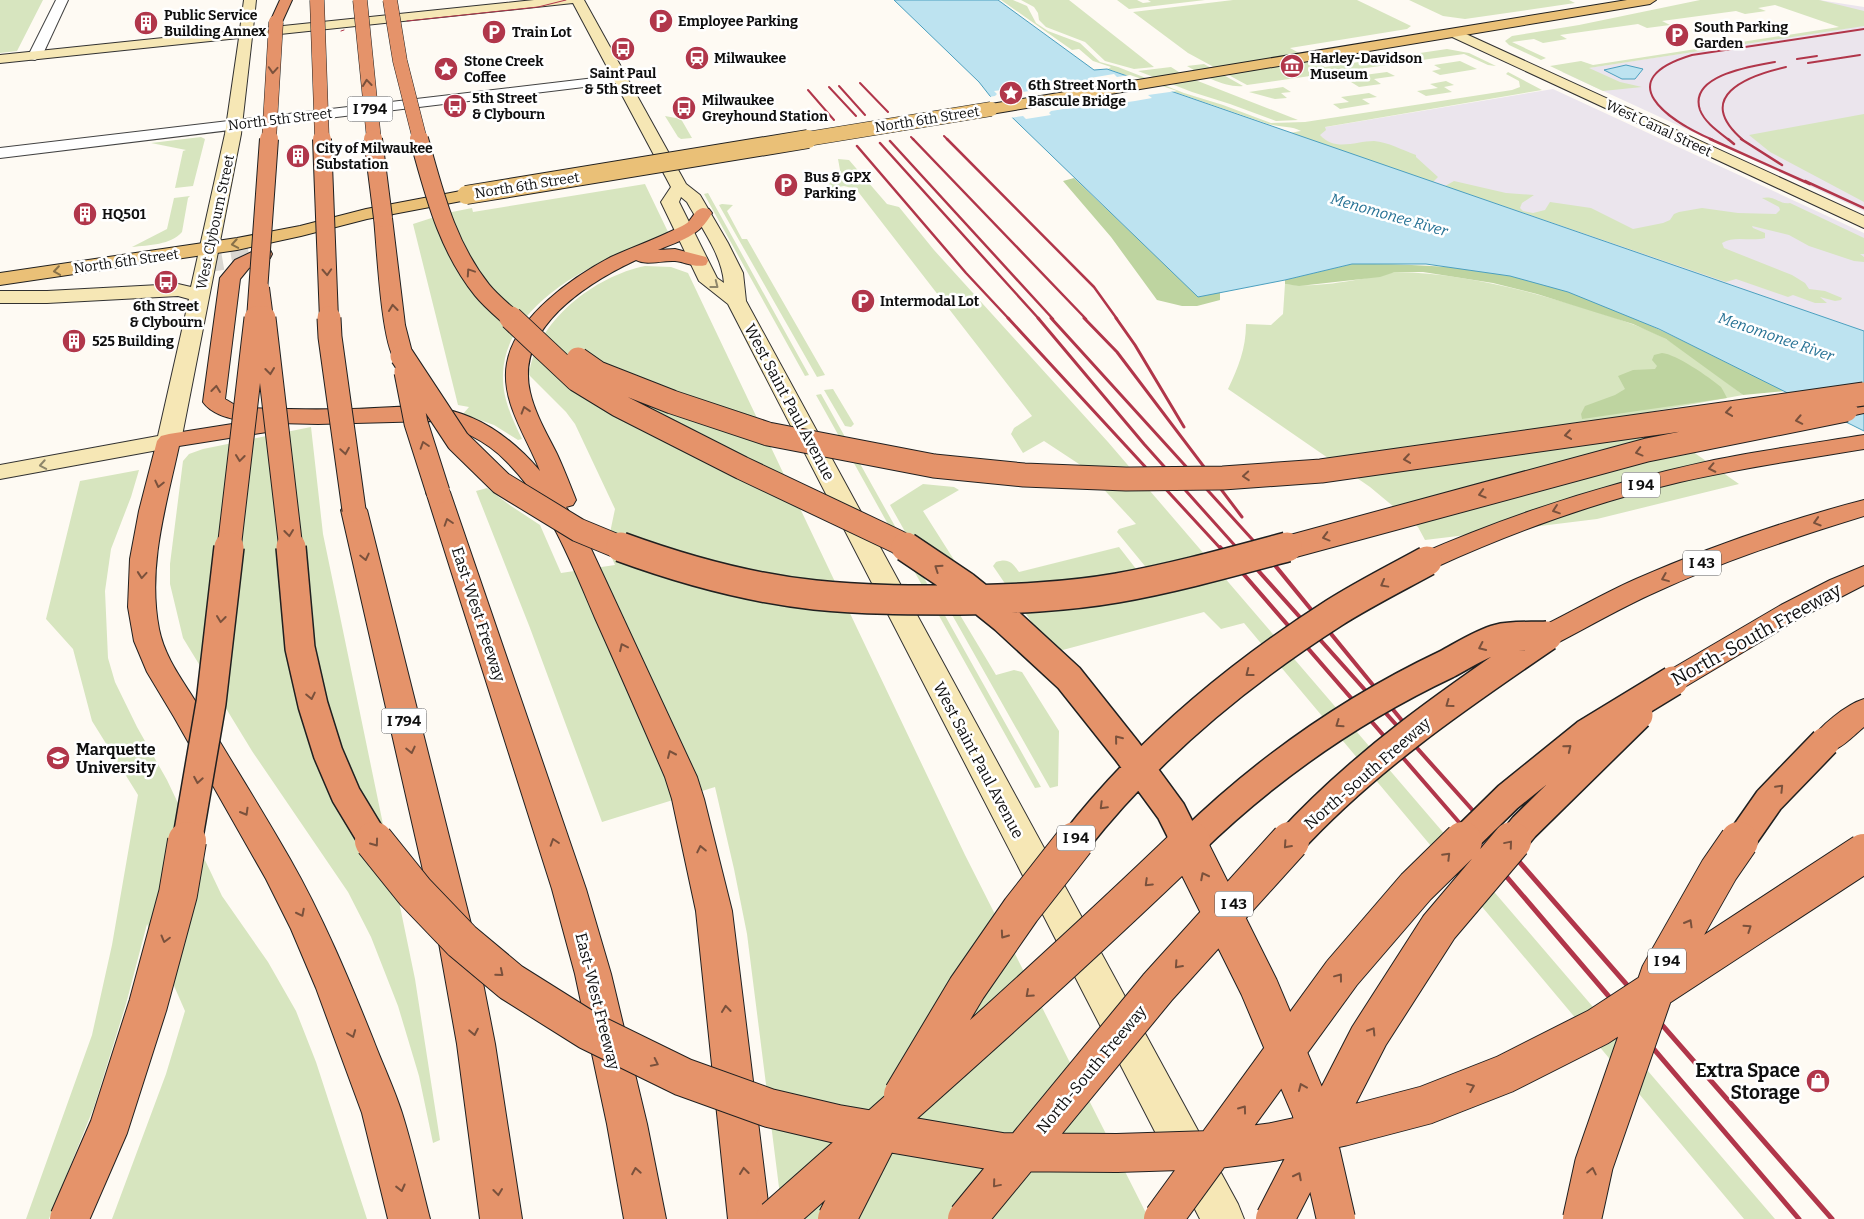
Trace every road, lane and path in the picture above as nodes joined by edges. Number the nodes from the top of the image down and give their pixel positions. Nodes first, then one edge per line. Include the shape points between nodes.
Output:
1 (62, 0) edge
2 (250, 0) edge
3 (278, 0) edge
4 (286, 0) edge
5 (317, 0) edge
6 (360, 0) edge
7 (376, 0) edge
8 (390, 0) edge
9 (570, 0) edge
10 (578, 0) edge
11 (1650, 0) edge
12 (276, 22) junction
13 (1455, 33) junction
14 (245, 34) junction
15 (35, 56) junction
16 (0, 59) edge
17 (400, 61) junction
18 (620, 78) junction
19 (233, 125) junction
20 (0, 153) edge
21 (679, 188) junction
22 (398, 209) junction
23 (702, 213) junction
24 (1864, 223) edge
25 (685, 232) junction
26 (263, 254) joint
27 (207, 256) junction
28 (621, 260) junction
29 (699, 261) junction
30 (0, 279) edge
31 (260, 288) junction
32 (0, 296) edge
33 (199, 297) junction
34 (736, 301) junction
35 (501, 310) junction
36 (402, 356) junction
37 (1864, 394) edge
38 (1864, 406) edge
39 (318, 417) junction
40 (169, 441) junction
41 (1864, 442) edge
42 (0, 472) edge
43 (1864, 508) edge
44 (573, 538) junction
45 (1864, 575) edge
46 (1547, 636) junction
47 (1672, 681) junction
48 (1864, 710) edge
49 (1864, 853) edge
50 (69, 1219) edge
51 (409, 1219) edge
52 (501, 1219) edge
53 (645, 1219) edge
54 (749, 1219) edge
55 (775, 1219) edge
56 (837, 1219) edge
57 (967, 1219) edge
58 (1163, 1219) edge
59 (1224, 1219) edge
60 (1275, 1219) edge
61 (1336, 1219) edge
62 (1582, 1219) edge

1 - 15 street
2 - 14 street, West Clybourn Street
3 - 12 highway
4 - 12 highway
5 -> 52 highway, I 794, bridge via 330,337 354,510 455,932 476,1044
36 -> 6 highway, East-West Freeway / I 794, bridge via 395,325
7 - 17 highway, bridge
8 - 17 highway, bridge
9 - 14 street
10 - 18 street, West Saint Paul Avenue
11 - 13 main road, North 6th Street
12 -> 31 highway, bridge
13 - 22 main road, North 6th Street, bridge via 466,195
13 - 24 street, West Canal Street
14 - 15 street
14 - 19 street, West Clybourn Street
15 - 16 street
35 -> 17 highway, bridge via 482,290 461,258 440,215
18 - 19 street, North 5th Street
18 - 21 street, West Saint Paul Avenue
19 - 20 street, North 5th Street
19 - 27 street, West Clybourn Street
21 - 23 street, West Saint Paul Avenue via 694,199
21 - 25 street, West Saint Paul Avenue via 670,202
22 - 26 main road, North 6th Street via 370,224
22 -> 27 main road, North 6th Street via 366,214
23 - 25 highway via 697,224
23 - 34 street, West Saint Paul Avenue via 733,273
25 - 28 highway
25 - 29 street, West Saint Paul Avenue
39 -> 26 highway via 246,415 227,410 214,402 230,278 242,264
27 -> 30 main road, North 6th Street
27 - 32 main road, North 6th Street
27 - 33 street, West Clybourn Street
28 - 29 highway via 674,255
44 -> 28 highway via 566,505 527,416 516,381 516,366 522,345 546,314 586,280
29 -> 34 street, West Saint Paul Avenue via 709,281
31 -> 49 highway, bridge via 300,648 328,753 346,795 375,844 462,941 511,982 589,1031 674,1073 769,1108 837,1124 1001,1152 1211,1150 1273,1142 1342,1127 1426,1105 1505,1074 1598,1027
31 -> 50 highway, bridge via 211,703 178,894 148,1005 109,1127
32 - 33 street via 47,297 178,290
33 - 40 street, West Clybourn Street
34 - 59 street, West Saint Paul Avenue
37 -> 35 highway, bridge via 1321,471 1220,478 1024,475 934,466 768,434 708,416 598,373
61 -> 35 highway, bridge via 1311,1110 1259,987 1214,894 1171,811 1069,678 964,586 898,542 618,405 578,380
38 -> 36 highway, bridge via 1647,450 1206,569 1117,588 1028,599 922,600 815,595 747,584 676,567 578,530 501,483 458,441
53 -> 36 highway, East-West Freeway / I 794, bridge via 593,974 570,889 416,423
39 - 40 highway
39 - 44 highway via 430,414 466,424 514,454 534,476
40 -> 42 street
40 -> 51 highway via 142,571 141,598 146,632 170,687 278,869 308,927 382,1113
41 -> 56 highway, I 94, bridge via 1716,467 1598,496 1556,510 1472,540 1427,561 1280,648 1179,731 1098,812 1068,849 967,988 869,1152
43 -> 46 highway, North-South Freeway / I 43 via 1801,526 1645,586
54 -> 44 highway via 714,911 688,799 662,733
45 - 47 highway, North-South Freeway via 1828,591
46 -> 55 highway, bridge via 1498,639 1429,672 1347,718 1264,777 1226,808 1023,999
46 -> 57 highway, North-South Freeway / I 43, bridge via 1447,704 1308,822 1158,987
58 -> 47 highway, North-South Freeway, bridge via 1342,972 1416,887 1508,797 1586,734
60 -> 47 highway, bridge via 1368,1036 1439,927 1524,827
62 -> 48 highway, I 94, bridge via 1594,1164 1660,974 1719,870 1768,800 1824,742

